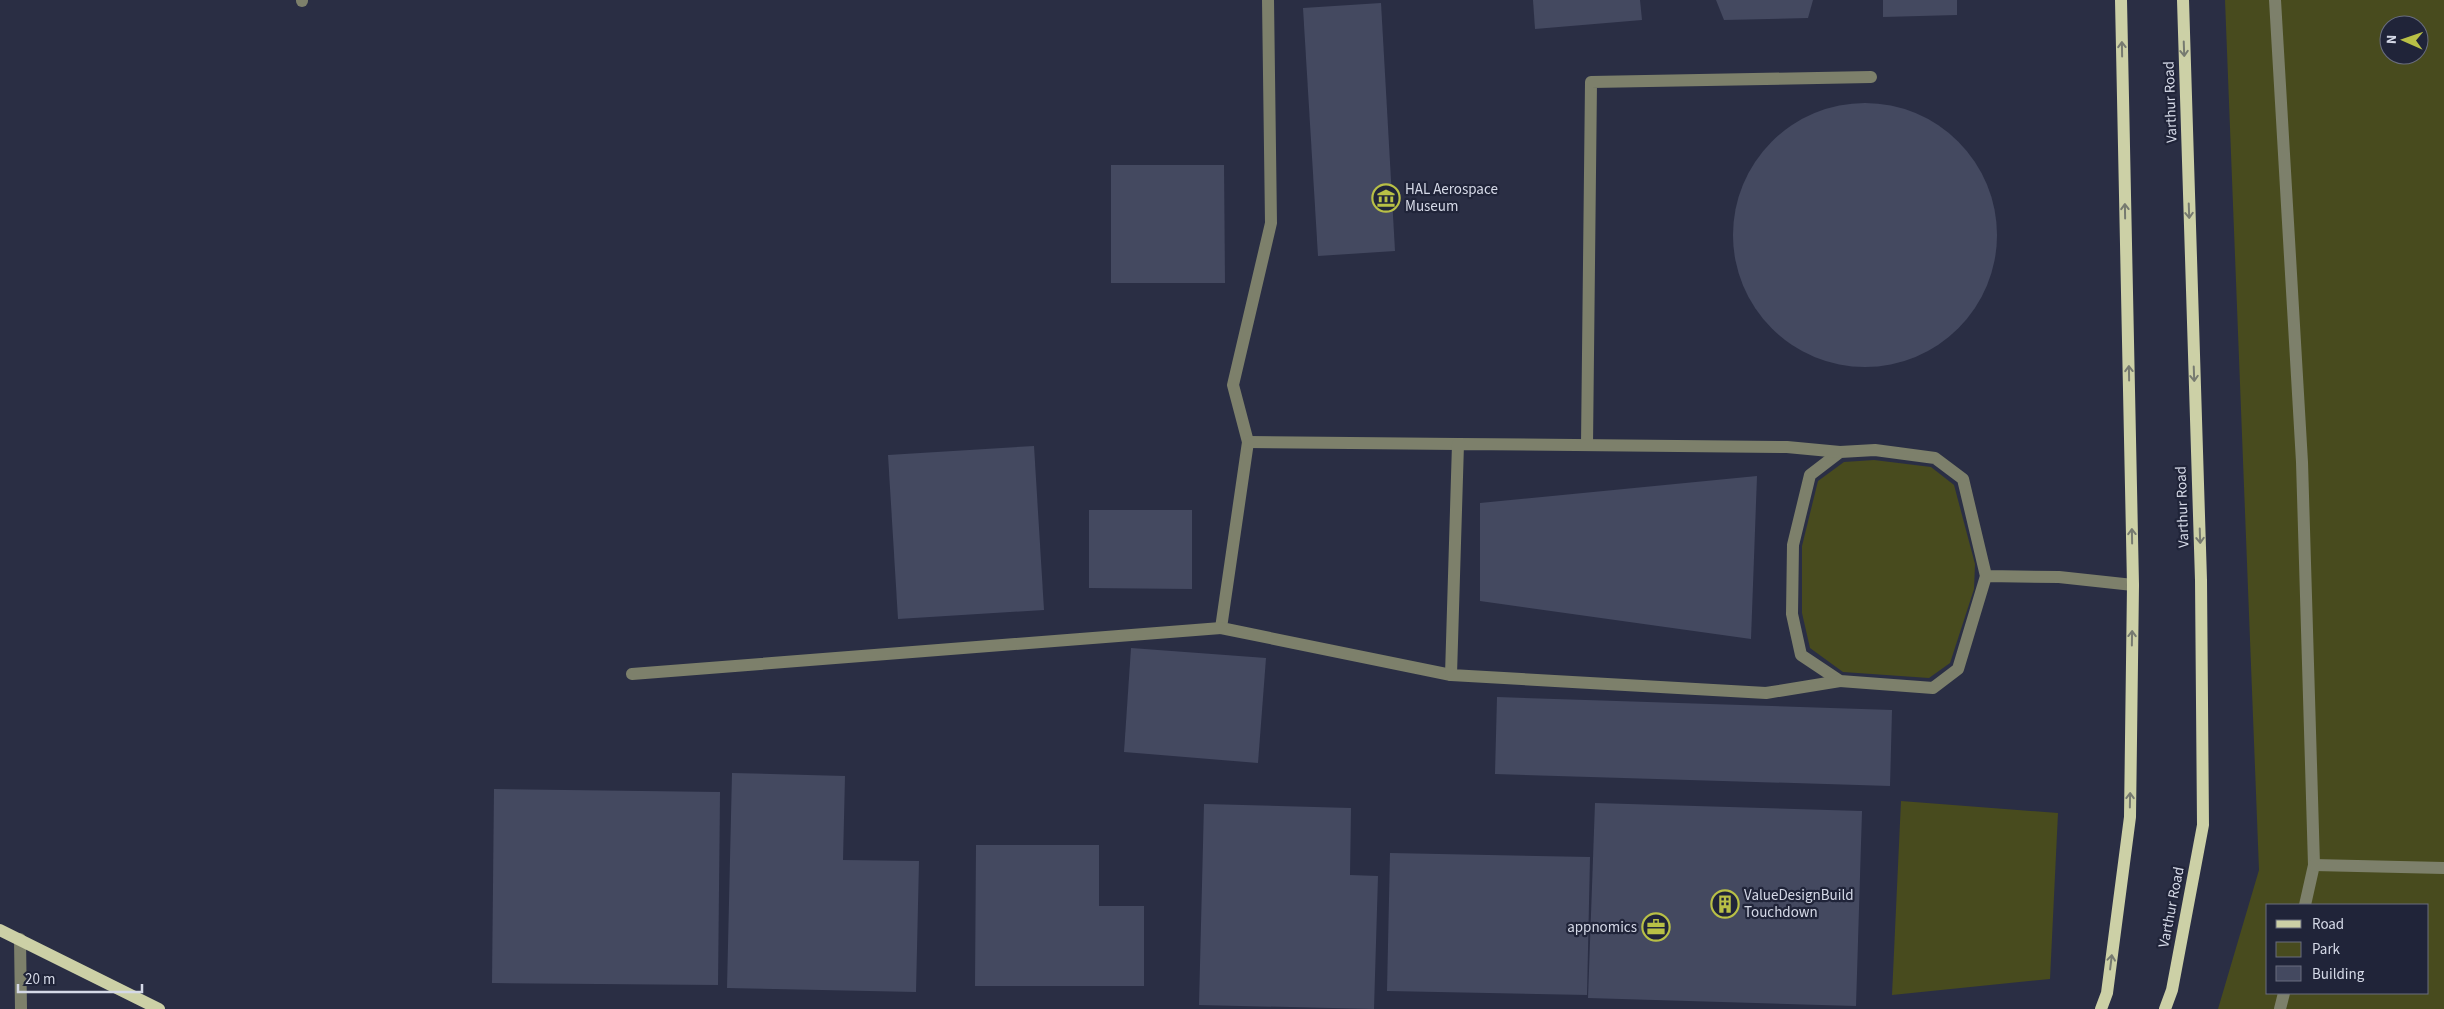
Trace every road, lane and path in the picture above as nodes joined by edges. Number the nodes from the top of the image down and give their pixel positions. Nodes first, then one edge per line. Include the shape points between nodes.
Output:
1 (1268, 0) edge
2 (2121, 0) edge
3 (2182, 0) edge
4 (2275, 0) edge
5 (1871, 76) dead end
6 (1248, 442) junction
7 (1458, 444) junction
8 (1587, 445) junction
9 (1840, 452) junction
10 (1986, 576) junction
11 (2132, 585) junction
12 (1221, 628) junction
13 (632, 674) dead end
14 (1451, 675) junction
15 (1840, 681) junction
16 (2314, 865) junction
17 (2444, 868) edge
18 (2305, 904) edge
19 (0, 930) edge
20 (20, 939) junction
21 (2284, 994) edge
22 (21, 1009) edge
23 (159, 1009) edge
24 (2101, 1009) edge
25 (2165, 1009) edge
26 (2280, 1009) edge

1 - 6 street via 1271,223 1233,385
11 -> 2 main road
3 -> 25 main road, Varthur Road via 2201,570 2204,824 2172,990
4 - 16 street via 2302,462
5 - 8 street via 1591,82
6 - 7 street
6 - 12 street
7 - 8 street
7 - 14 street
8 - 9 street via 1787,446
9 - 10 street via 1875,450 1935,458 1962,480
9 - 15 street via 1810,475 1793,545 1792,614 1801,655
10 - 11 street via 2059,577
10 - 15 street via 1958,669 1933,688
24 -> 11 main road via 2107,993 2130,817
12 - 13 street
12 - 14 street
14 - 15 street via 1766,693
16 - 17 street
16 - 18 street
19 - 20 main road
20 - 22 street
20 - 23 main road
21 - 26 street

